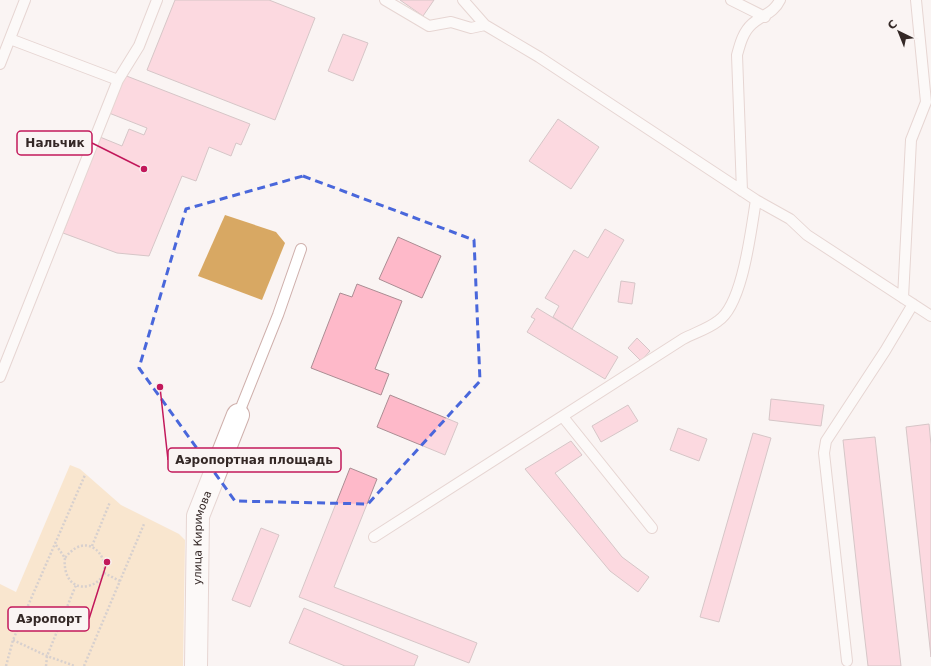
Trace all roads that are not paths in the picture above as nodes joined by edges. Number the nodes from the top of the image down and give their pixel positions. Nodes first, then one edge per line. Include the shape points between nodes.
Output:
1 (25, 0) edge
2 (157, 0) edge
3 (385, 0) edge
4 (463, 0) edge
5 (731, 0) edge
6 (780, 0) edge
7 (916, 0) edge
8 (765, 17) junction
9 (485, 25) junction
10 (10, 39) junction
11 (0, 64) edge
12 (118, 80) junction
13 (742, 191) junction
14 (756, 200) junction
15 (301, 249) dead end
16 (903, 298) junction
17 (913, 304) junction
18 (931, 316) edge
19 (0, 377) edge
20 (238, 415) joint
21 (563, 416) junction
22 (652, 528) dead end
23 (374, 537) dead end
24 (847, 661) dead end
25 (196, 666) edge

1 - 10 lane
2 - 12 lane via 139,46
3 - 9 lane via 429,26 451,22 471,28
4 - 9 lane
5 - 8 lane
6 - 8 lane via 778,6
7 - 16 lane via 926,102 911,140
8 - 13 lane via 752,24 744,34 737,55
9 - 13 lane via 539,57
10 - 11 lane
10 - 12 lane
12 - 19 lane
13 - 14 lane
14 - 16 lane via 790,219 807,235
14 - 21 lane via 741,279 730,308 719,321 683,339
15 - 20 lane
16 - 17 lane
17 - 18 lane
17 - 24 lane via 885,352 826,441 824,453
20 - 25 main road, улица Киримова via 198,516
21 - 22 lane
21 - 23 lane

